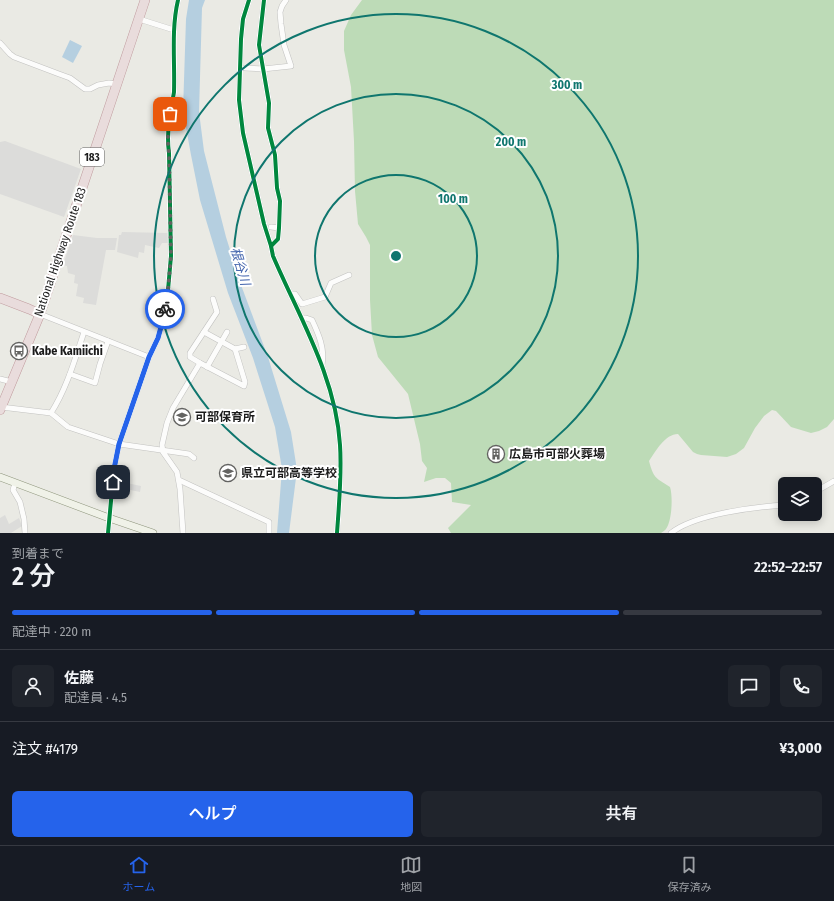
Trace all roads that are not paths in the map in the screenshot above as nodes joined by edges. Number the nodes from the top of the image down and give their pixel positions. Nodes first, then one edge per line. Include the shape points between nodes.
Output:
1 (145, 0) edge
2 (178, 0) edge
3 (248, 0) edge
4 (264, 0) edge
5 (286, 0) edge
6 (139, 19) junction
7 (174, 30) junction
8 (0, 43) edge
9 (245, 68) dead end
10 (263, 69) junction
11 (117, 84) junction
12 (271, 227) dead end
13 (279, 228) junction
14 (271, 246) junction
15 (349, 275) dead end
16 (290, 294) junction
17 (0, 298) edge
18 (213, 299) dead end
19 (40, 314) junction
20 (301, 318) junction
21 (84, 332) junction
22 (204, 332) junction
23 (228, 332) dead end
24 (108, 341) junction
25 (222, 342) junction
26 (244, 347) dead end
27 (235, 349) junction
28 (149, 357) junction
29 (200, 363) junction
30 (322, 366) junction
31 (207, 367) junction
32 (70, 374) junction
33 (0, 380) edge
34 (12, 382) junction
35 (1, 409) edge
36 (51, 412) junction
37 (119, 444) junction
38 (163, 450) junction
39 (194, 458) dead end
40 (0, 477) edge
41 (179, 480) junction
42 (834, 481) edge
43 (16, 483) junction
44 (822, 488) edge
45 (778, 505) edge
46 (109, 518) junction
47 (25, 533) edge
48 (108, 533) edge
49 (153, 533) edge
50 (183, 533) edge
51 (270, 533) edge
52 (337, 533) edge
53 (671, 533) edge

1 - 6 highway, National Highway Route 183 / 183
2 - 7 street
3 - 14 street via 241,39 240,100 243,133
4 - 10 street via 259,45
5 - 10 street via 280,12 284,45 291,66
6 - 7 street
6 - 11 highway, National Highway Route 183 / 183
7 - 28 street via 174,94 167,131 170,263 168,290 158,338
8 - 11 street via 14,57 70,78 85,89 109,83
9 - 10 street
10 - 13 street via 269,103 268,128 275,155 280,201
11 - 19 highway, National Highway Route 183 / 183
12 - 13 street
13 - 14 street via 278,239
14 - 16 street
15 - 16 street via 331,283 325,297 302,304 295,294
16 - 20 street
17 - 19 highway
18 - 22 street via 217,312
19 - 21 street
19 - 34 highway, National Highway Route 183 / 183
20 - 30 street
20 - 30 street via 312,320 318,333 321,340
21 - 24 street
21 - 32 street
22 - 25 street
22 - 29 street via 190,353 190,357
23 - 25 street
24 - 28 street
24 - 32 street via 95,383
25 - 27 street
25 - 31 street
26 - 27 street
27 - 31 street via 244,386
28 - 37 street
29 - 31 street
29 - 38 street via 167,423
30 - 52 street via 331,390 340,444
32 - 36 street
33 - 34 street
34 - 35 highway, National Highway Route 183 / 183
35 - 36 street
36 - 37 street via 68,427
37 - 38 street
37 - 46 street
38 - 39 street via 189,454
38 - 41 street
40 - 43 street
41 - 50 street
41 - 51 street via 270,522
42 - 44 street
43 - 46 street
43 - 47 street via 13,490 20,502
45 - 53 street via 705,517
46 - 48 street
46 - 49 street

